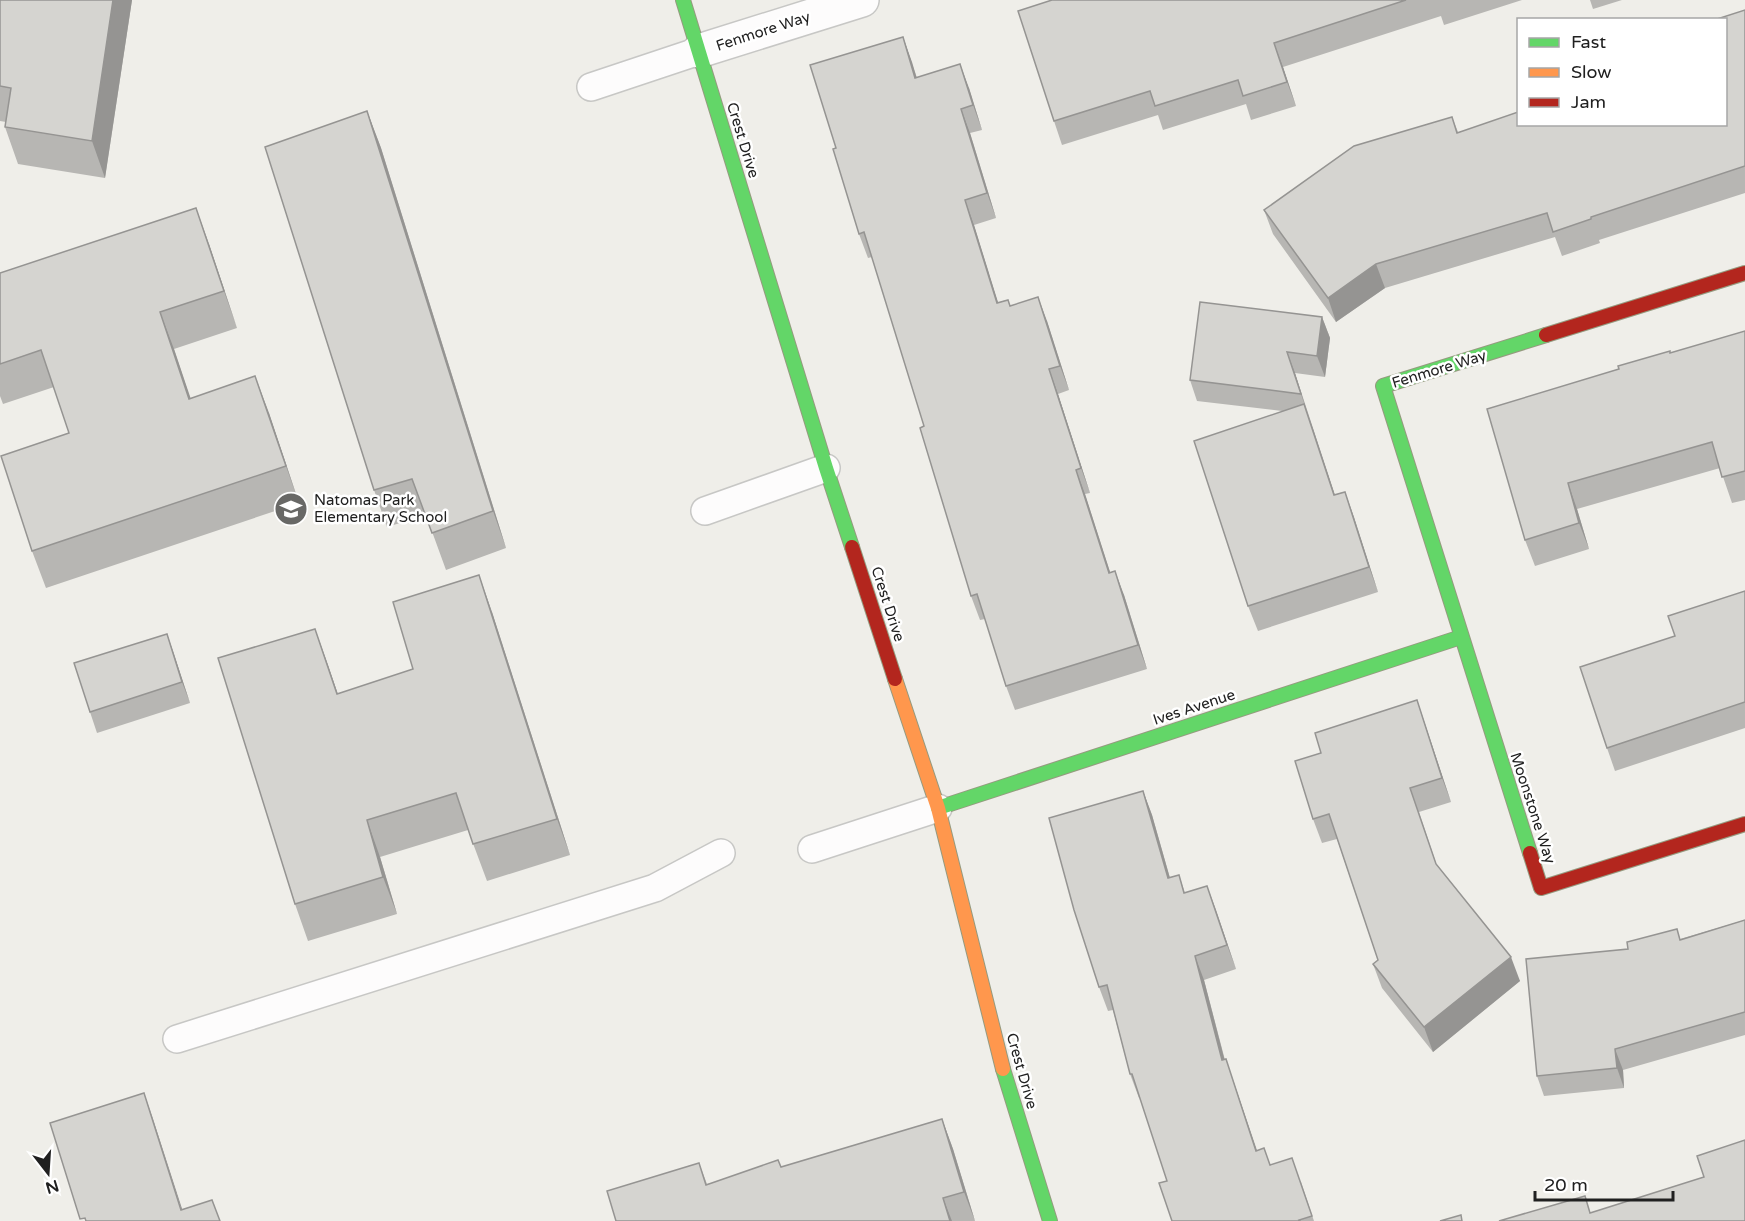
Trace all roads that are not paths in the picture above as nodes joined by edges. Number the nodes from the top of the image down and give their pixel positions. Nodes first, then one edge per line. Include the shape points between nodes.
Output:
1 (682, 0) edge
2 (862, 0) edge
3 (699, 51) junction
4 (591, 87) dead end
5 (1745, 273) edge
6 (826, 468) junction
7 (705, 511) dead end
8 (1461, 637) junction
9 (938, 808) junction
10 (1745, 824) edge
11 (812, 849) dead end
12 (721, 853) dead end
13 (177, 1039) dead end
14 (1050, 1221) edge

1 - 3 street, Crest Drive
2 - 3 street, Fenmore Way
3 - 4 lane
3 - 6 street, Crest Drive
5 - 8 street, Fenmore Way via 1383,386
6 - 7 lane
6 - 9 street, Crest Drive
8 - 9 street, Ives Avenue
8 - 10 street, Moonstone Way via 1541,888
9 - 11 lane
9 - 14 street, Crest Drive via 1001,1061
12 - 13 lane via 655,888

